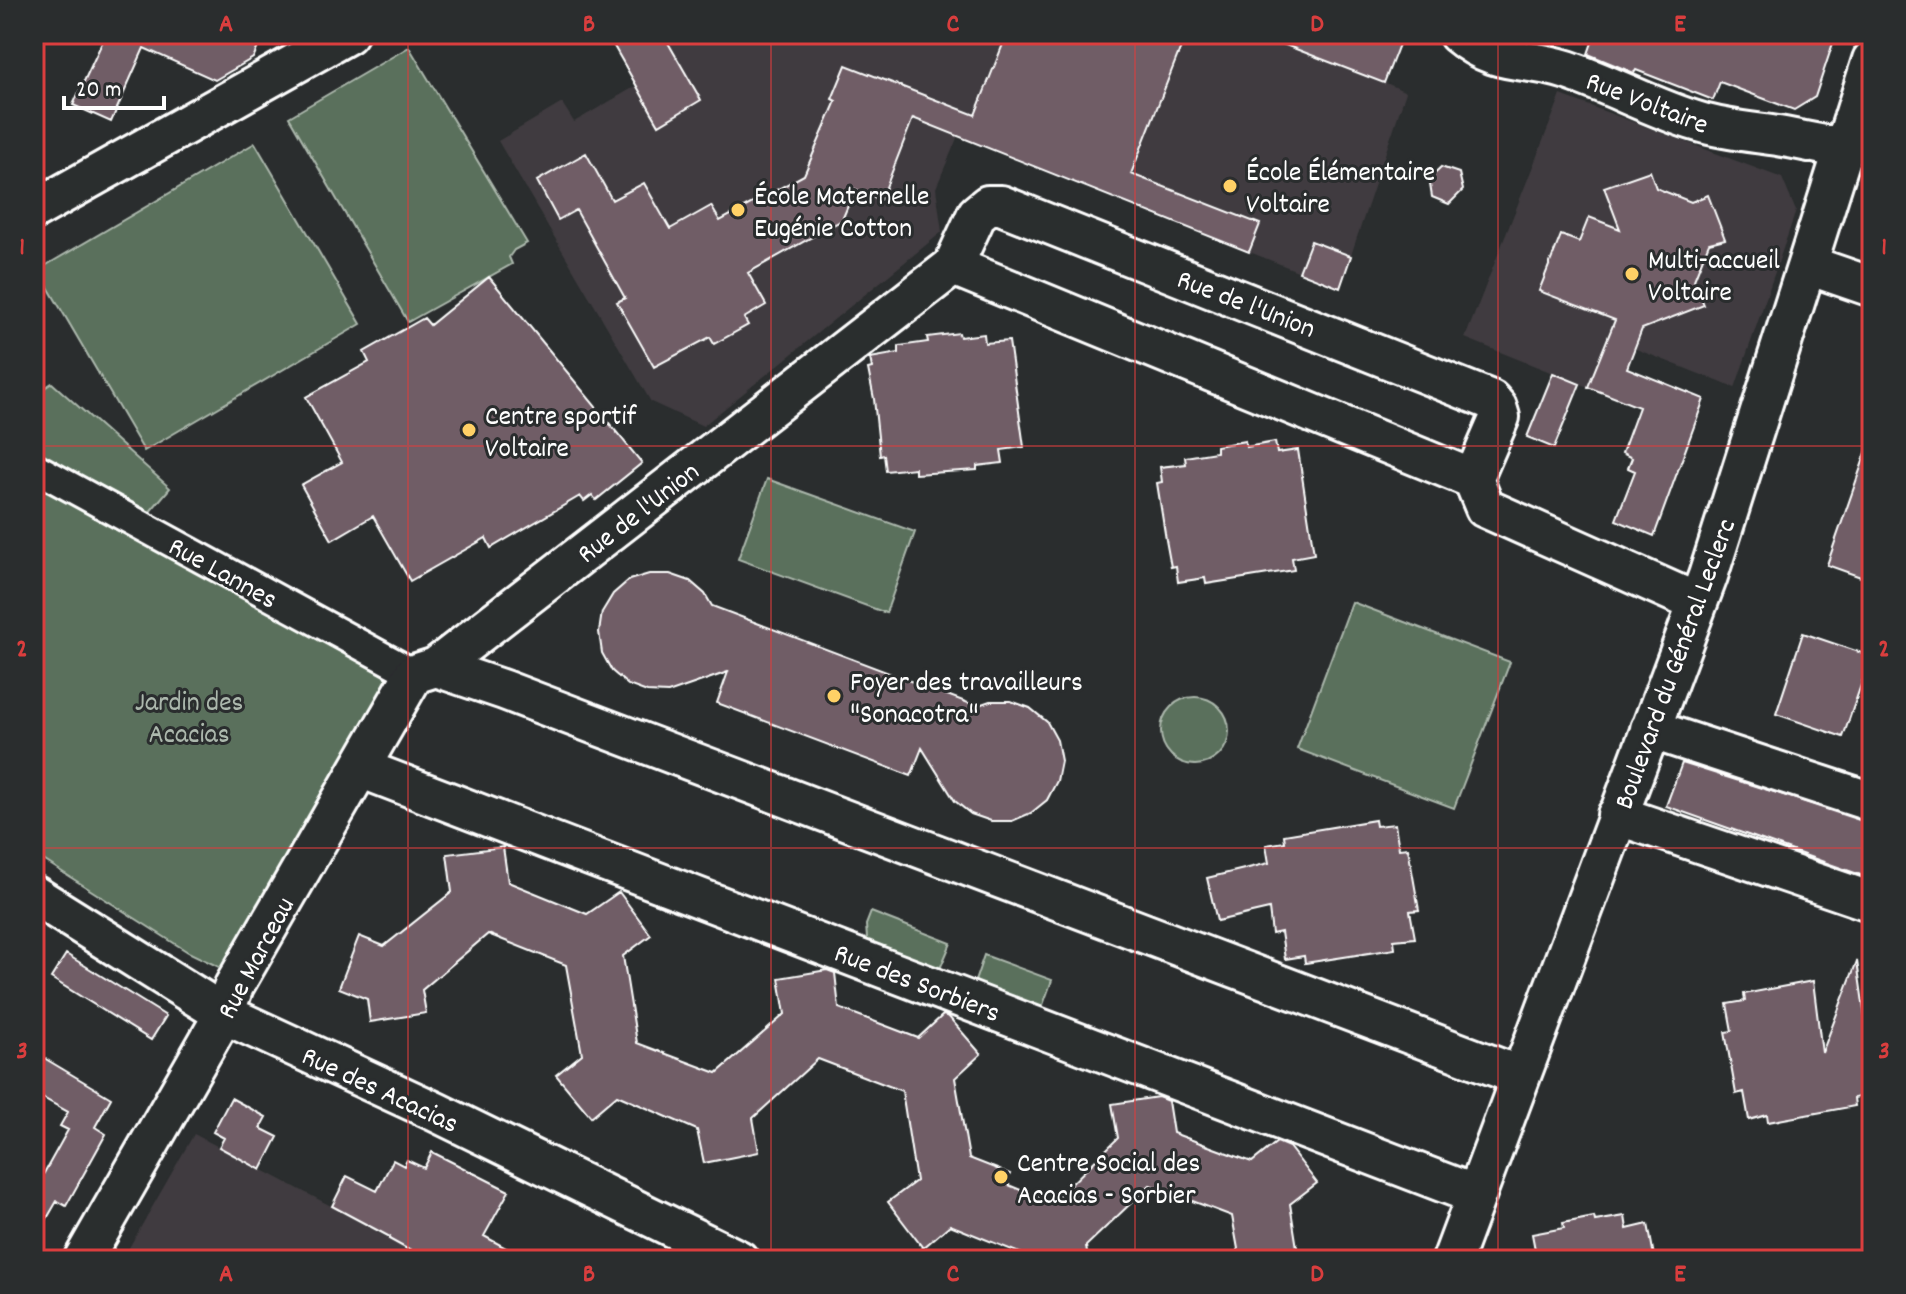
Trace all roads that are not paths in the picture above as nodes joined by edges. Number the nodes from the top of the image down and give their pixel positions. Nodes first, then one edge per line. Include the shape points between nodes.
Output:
1 (348, 34) edge
2 (1458, 34) edge
3 (1872, 60) edge
4 (1845, 149) junction
5 (34, 210) edge
6 (1808, 265) junction
7 (953, 266) junction
8 (1872, 287) edge
9 (34, 467) edge
10 (1473, 479) junction
11 (1698, 603) junction
12 (425, 670) junction
13 (1650, 729) junction
14 (360, 768) junction
15 (1872, 802) edge
16 (1617, 815) junction
17 (34, 895) edge
18 (1872, 902) edge
19 (224, 1014) junction
20 (1520, 1076) junction
21 (1476, 1195) junction
22 (83, 1260) edge
23 (739, 1260) edge
24 (1452, 1260) edge

1 - 5 street
2 - 4 street, Rue Voltaire via 1491,55 1564,69 1696,121
3 - 4 street, Boulevard du Général Leclerc
4 - 6 street, Boulevard du Général Leclerc
6 - 8 street
6 - 11 street, Boulevard du Général Leclerc
7 - 10 street
7 - 10 street, Rue de l'Union via 977,214 988,205 1001,205 1437,377 1497,407 1500,417
7 - 12 street, Rue de l'Union
9 - 12 street, Rue Lannes
10 - 11 street via 1485,508
11 - 13 street, Boulevard du Général Leclerc
12 - 14 street, Rue Marceau
12 - 20 street via 504,690
13 - 15 street
13 - 16 street, Boulevard du Général Leclerc
14 - 19 street, Rue Marceau via 234,986
14 - 21 street, Rue des Sorbiers
16 - 18 street
16 - 20 street, Boulevard du Général Leclerc
17 - 19 street, Rue des Acacias
19 - 22 street, Rue Marceau
19 - 23 street, Rue des Acacias
20 - 21 street, Boulevard du Général Leclerc
21 - 24 street, Boulevard du Général Leclerc

